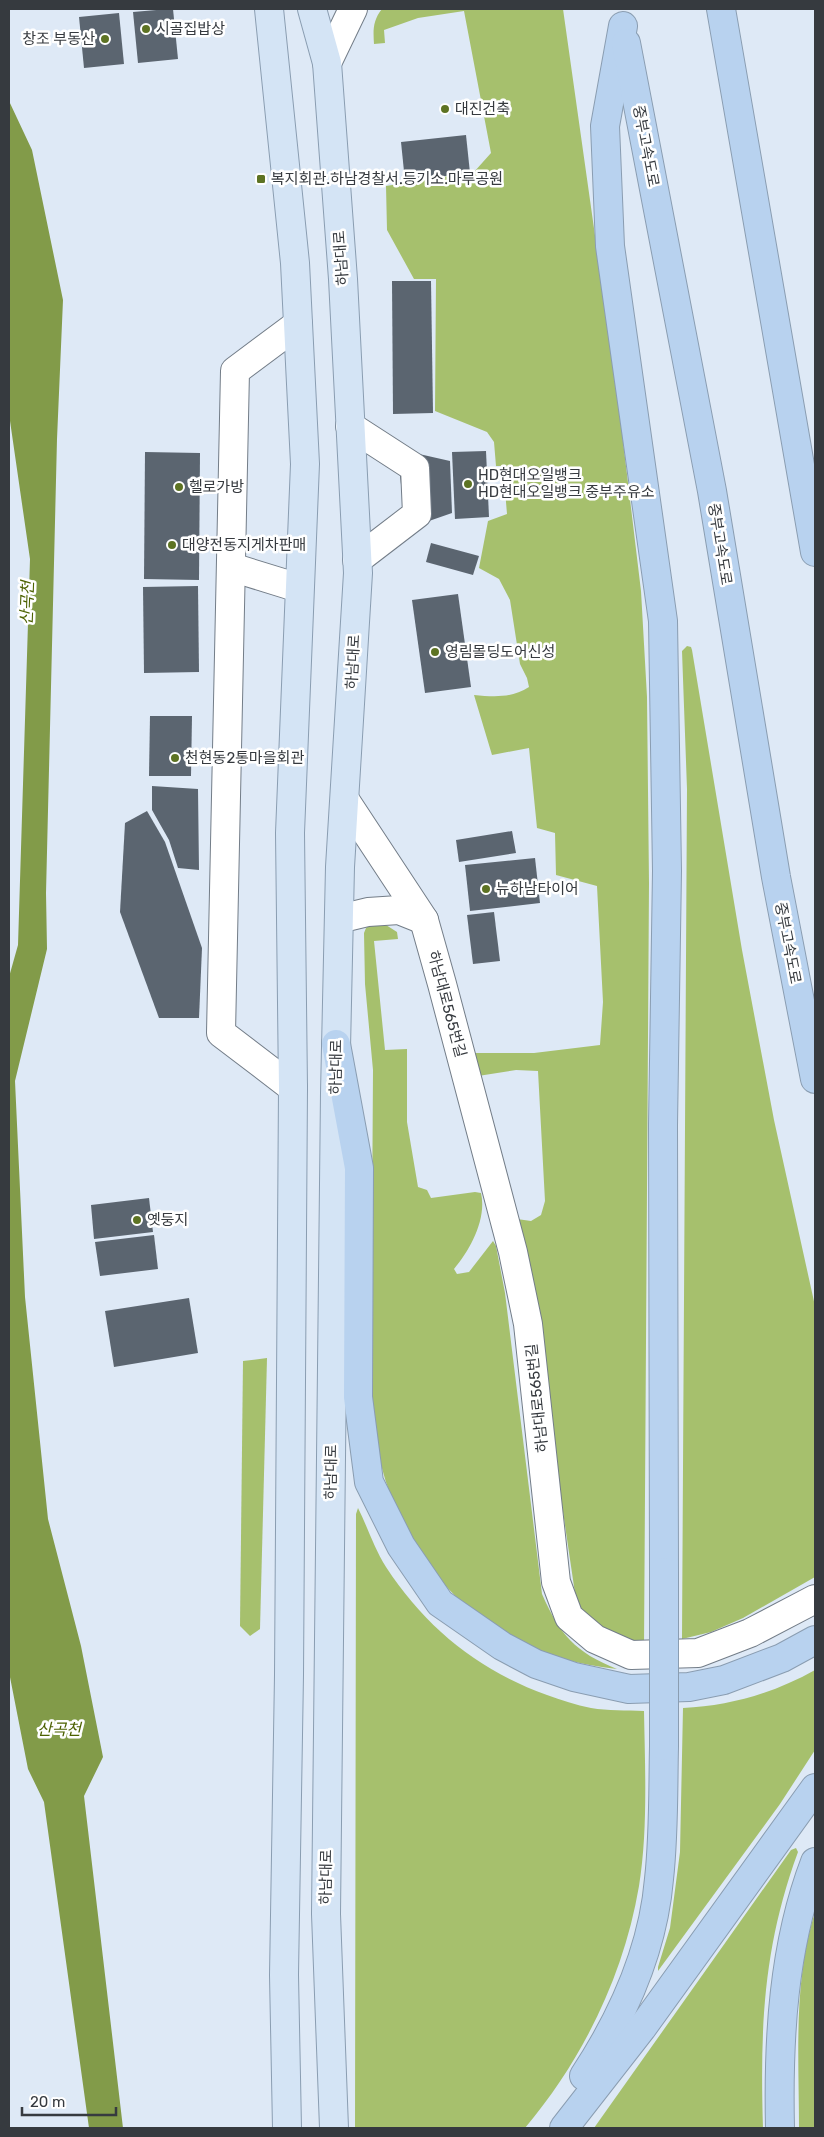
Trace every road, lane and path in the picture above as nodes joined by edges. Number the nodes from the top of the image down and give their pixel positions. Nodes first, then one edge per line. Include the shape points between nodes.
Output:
1 (269, 9) edge
2 (312, 9) edge
3 (353, 9) edge
4 (721, 9) edge
5 (621, 18) edge
6 (327, 62) junction
7 (298, 324) junction
8 (350, 426) junction
9 (815, 552) edge
10 (357, 560) junction
11 (231, 567) junction
12 (299, 588) junction
13 (345, 800) junction
14 (339, 919) junction
15 (424, 920) junction
16 (336, 1044) junction
17 (815, 1079) edge
18 (292, 1088) junction
19 (815, 1599) edge
20 (815, 1640) edge
21 (815, 1788) edge
22 (815, 1862) edge
23 (287, 2128) edge
24 (334, 2128) edge
25 (550, 2128) edge
26 (564, 2128) edge
27 (780, 2128) edge

1 - 7 main road via 295,263
2 - 6 main road, 하남대로
3 - 6 street
4 - 9 highway
5 - 17 highway, 중부고속도로 via 710,481 776,877
5 - 25 highway, bridge via 605,126 610,246 663,621 667,871 663,1125 664,1746 659,1881 648,1939 627,1999 607,2042
6 - 8 main road, 하남대로
7 - 11 street via 235,371
7 - 12 main road via 305,464
8 - 10 main road, 하남대로
8 - 10 street via 415,468 417,514
10 - 13 main road, 하남대로
11 - 12 street
11 - 18 street via 221,1033
12 - 18 main road via 290,833
13 - 14 main road, 하남대로
13 - 15 street, 하남대로565번길
14 - 15 street via 368,912 399,910
14 - 16 main road, 하남대로
15 - 19 street, 하남대로565번길 via 508,1233 526,1315 556,1582 569,1617 595,1640 631,1656 698,1653 750,1632
16 - 20 highway via 359,1168 358,1397 369,1482 401,1546 440,1603 502,1646 536,1664 574,1677 629,1689 689,1688 724,1680 782,1658
16 - 24 main road, 하남대로 via 326,1914
18 - 23 main road via 284,1975
21 - 26 highway via 642,2028
22 - 27 highway via 797,1920 788,1970 781,2025

